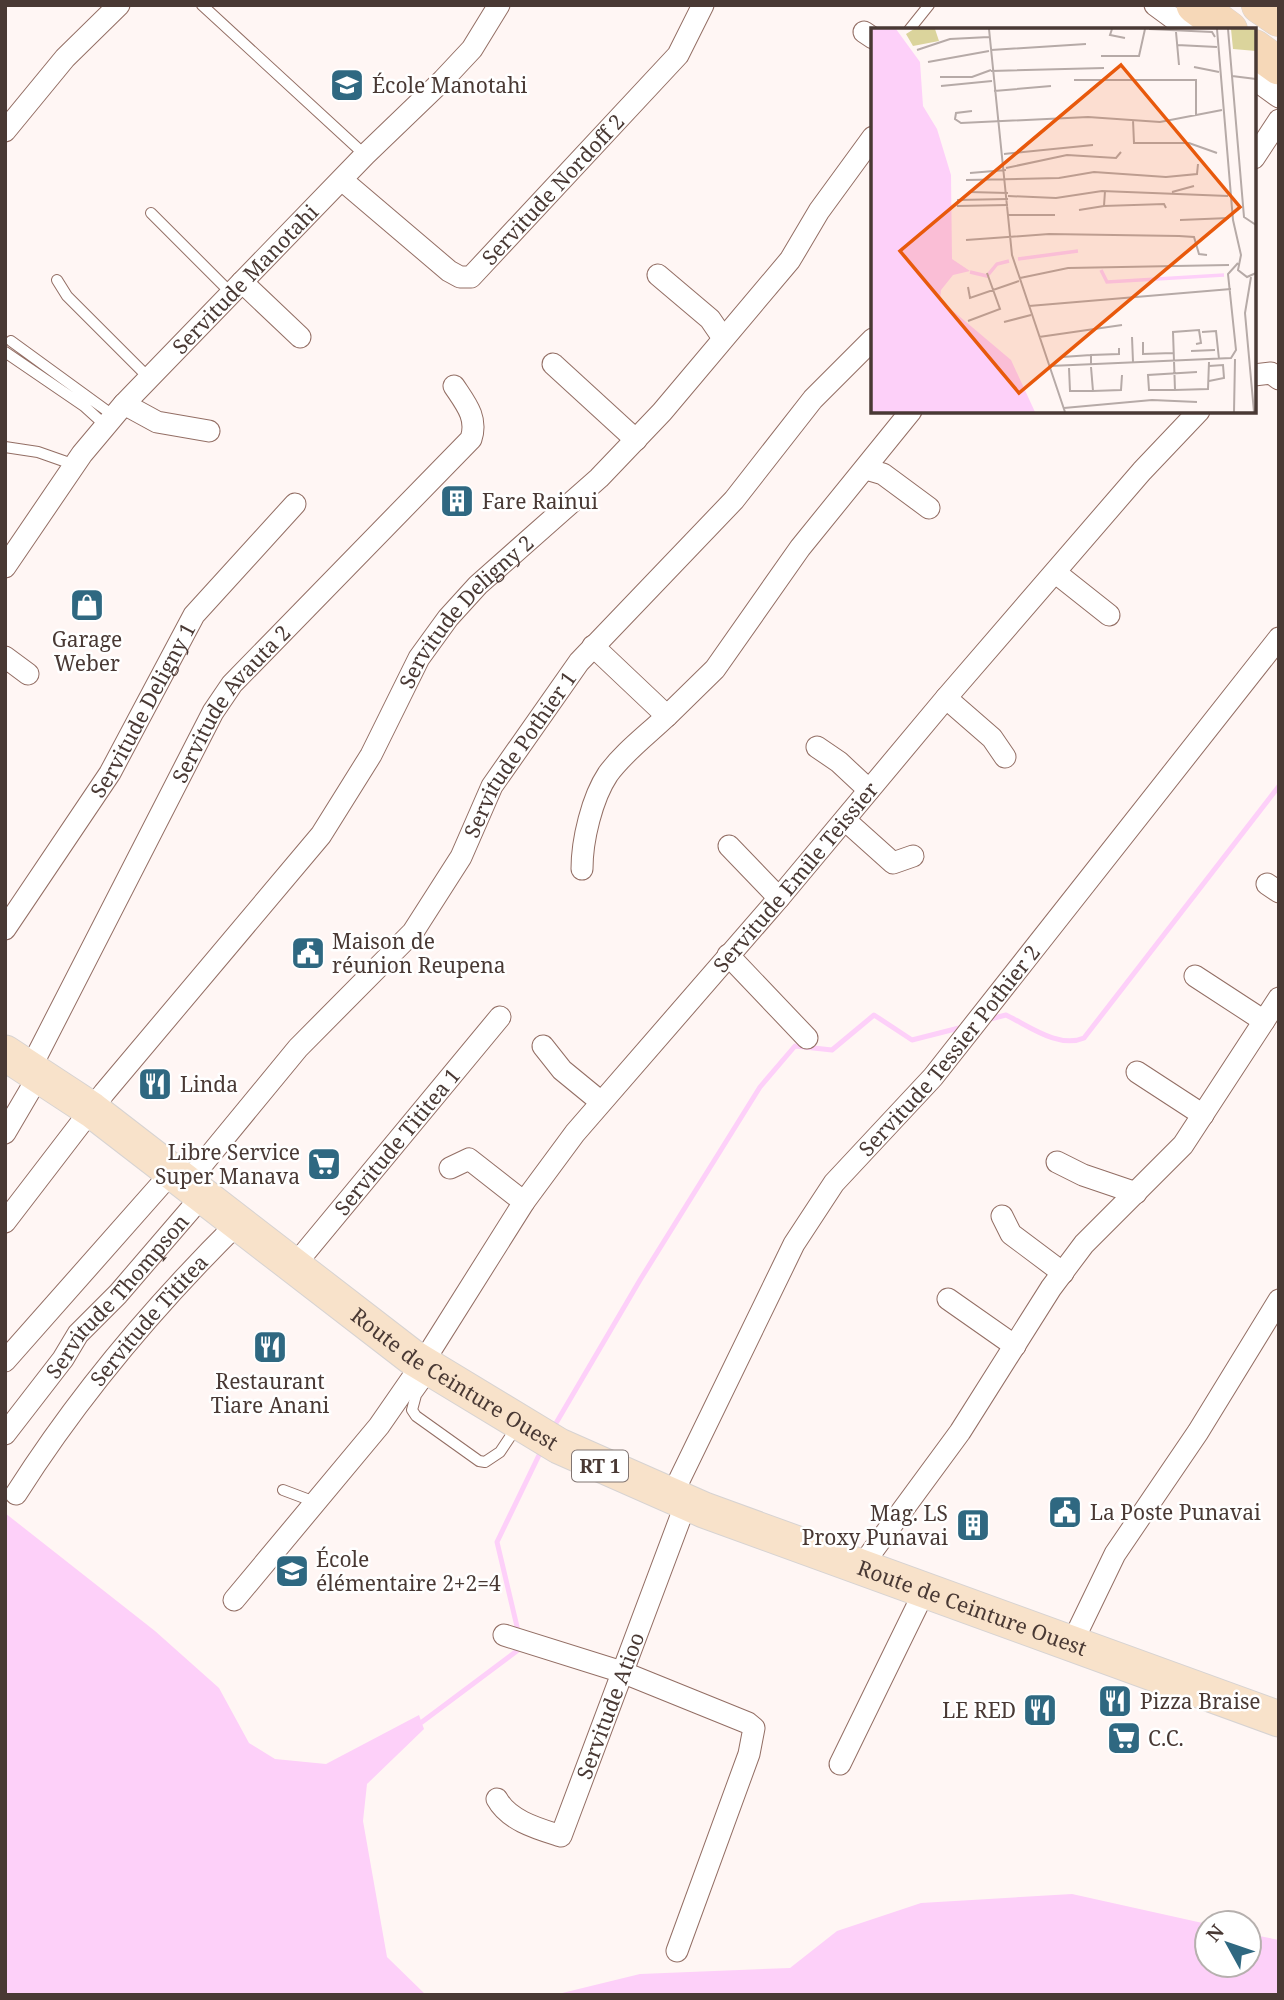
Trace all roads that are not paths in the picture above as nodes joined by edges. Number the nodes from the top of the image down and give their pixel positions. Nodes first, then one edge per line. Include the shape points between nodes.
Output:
1 (119, 5) edge
2 (202, 5) edge
3 (499, 5) edge
4 (703, 5) edge
5 (929, 5) edge
6 (1260, 5) edge
7 (1167, 14) edge
8 (1279, 19) edge
9 (911, 28) edge
10 (1186, 28) edge
11 (1221, 28) edge
12 (1256, 49) edge
13 (1279, 65) edge
14 (1256, 80) edge
15 (1279, 97) edge
16 (1279, 120) edge
17 (5, 131) edge
18 (871, 140) edge
19 (365, 155) junction
20 (1256, 155) edge
21 (342, 180) junction
22 (151, 213) dead end
23 (658, 275) dead end
24 (57, 281) dead end
25 (237, 288) junction
26 (300, 337) dead end
27 (723, 338) junction
28 (11, 341) dead end
29 (871, 341) edge
30 (5, 352) edge
31 (553, 364) dead end
32 (1256, 375) edge
33 (149, 377) junction
34 (1279, 379) edge
35 (454, 386) dead end
36 (909, 413) edge
37 (1197, 413) edge
38 (115, 415) junction
39 (209, 430) dead end
40 (636, 440) junction
41 (5, 447) edge
42 (75, 465) junction
43 (866, 469) junction
44 (295, 504) dead end
45 (929, 508) dead end
46 (5, 567) edge
47 (1056, 573) junction
48 (1110, 615) dead end
49 (1279, 638) edge
50 (593, 646) junction
51 (5, 657) edge
52 (28, 674) dead end
53 (946, 698) junction
54 (667, 716) junction
55 (817, 747) dead end
56 (1005, 757) dead end
57 (869, 790) junction
58 (845, 820) junction
59 (729, 846) dead end
60 (912, 856) dead end
61 (582, 869) dead end
62 (779, 898) junction
63 (5, 929) edge
64 (728, 955) junction
65 (1195, 976) dead end
66 (1279, 998) edge
67 (500, 1017) dead end
68 (1264, 1021) junction
69 (807, 1038) dead end
70 (548, 1057) dead end
71 (27, 1067) edge
72 (1137, 1072) dead end
73 (601, 1102) junction
74 (5, 1109) edge
75 (92, 1110) junction
76 (1203, 1115) junction
77 (5, 1133) edge
78 (1057, 1161) dead end
79 (450, 1168) dead end
80 (187, 1183) junction
81 (1136, 1193) junction
82 (524, 1202) junction
83 (1002, 1216) dead end
84 (5, 1222) edge
85 (238, 1223) junction
86 (293, 1267) junction
87 (1063, 1273) junction
88 (948, 1299) dead end
89 (1279, 1300) edge
90 (1015, 1346) junction
91 (5, 1361) edge
92 (428, 1368) junction
93 (518, 1424) junction
94 (5, 1434) edge
95 (282, 1490) dead end
96 (16, 1494) dead end
97 (679, 1500) junction
98 (315, 1502) junction
99 (860, 1568) junction
100 (925, 1592) junction
101 (234, 1600) dead end
102 (504, 1635) dead end
103 (1071, 1644) junction
104 (622, 1672) junction
105 (1278, 1717) edge
106 (839, 1765) dead end
107 (497, 1799) dead end
108 (677, 1951) dead end

1 - 17 street via 65,58
2 - 19 lane
3 - 19 street, Servitude Manotahi via 472,49
4 - 21 street, Servitude Nordoff 2 via 678,55 471,276 449,271
5 - 9 lane
6 - 8 highway
7 - 10 street
7 - 11 highway
12 - 13 highway
14 - 15 street
16 - 20 street
18 - 27 street, Servitude Deligny 2 via 790,260
19 - 21 street, Servitude Manotahi
21 - 25 street, Servitude Manotahi
22 - 25 lane
23 - 27 street via 710,319
24 - 33 lane
25 - 26 street
25 - 33 street, Servitude Manotahi
27 - 40 street, Servitude Deligny 2
28 - 38 lane
29 - 50 street, Servitude Pothier 1 via 813,399 734,500
30 - 38 lane via 84,406
31 - 40 street
32 - 34 street via 1271,373
33 - 38 street, Servitude Manotahi
35 - 71 street, Servitude Avauta 2 via 472,415 471,439 232,684 213,712
36 - 43 street
37 - 47 street, Servitude Emile Teissier
38 - 39 street
38 - 42 street, Servitude Manotahi
40 - 75 street, Servitude Deligny 2 via 448,618 419,657 371,755 321,835
41 - 42 lane
42 - 46 street, Servitude Manotahi
43 - 45 street via 883,474
43 - 54 street via 800,548 715,669
44 - 63 street, Servitude Deligny 1 via 194,615 110,773
47 - 48 street
47 - 53 street, Servitude Emile Teissier
49 - 97 street, Servitude Tessier Pothier 2 via 933,1077 834,1183 794,1244
50 - 54 street
50 - 80 street, Servitude Pothier 1 via 492,786 461,857 414,932 298,1048
51 - 52 street
53 - 56 street via 992,738
53 - 57 street, Servitude Emile Teissier
54 - 61 street via 607,776 594,808
55 - 57 street
57 - 58 street, Servitude Emile Teissier
58 - 60 street via 893,863
58 - 62 street, Servitude Emile Teissier
59 - 62 street
62 - 64 street, Servitude Emile Teissier
64 - 69 street
64 - 73 street, Servitude Emile Teissier
65 - 68 street
66 - 68 street
67 - 86 street, Servitude Tititea 1
68 - 76 street
70 - 73 street
71 - 74 street
71 - 75 main road, Route de Ceinture Ouest / RT 1
71 - 77 street
72 - 76 street
73 - 82 street, Servitude Emile Teissier
75 - 80 main road, Route de Ceinture Ouest / RT 1
75 - 84 street, Servitude Deligny 2
76 - 81 street via 1184,1145
78 - 81 street
79 - 82 street via 469,1159
80 - 85 main road, Route de Ceinture Ouest / RT 1
80 - 91 street
80 - 94 street, Servitude Thompson via 118,1294 78,1334
81 - 87 street via 1084,1244
82 - 92 street, Servitude Emile Teissier
83 - 87 street via 1011,1234
85 - 86 main road, Route de Ceinture Ouest / RT 1
85 - 96 street, Servitude Tititea via 145,1319
86 - 92 main road, Route de Ceinture Ouest / RT 1
87 - 90 street
88 - 90 street
89 - 103 street via 1198,1433 1115,1554
90 - 99 street via 960,1432
92 - 93 main road, Route de Ceinture Ouest / RT 1
92 - 93 lane via 412,1410 479,1461 500,1452
92 - 98 street, Servitude Emile Teissier
93 - 97 main road, Route de Ceinture Ouest / RT 1
95 - 98 lane
97 - 99 main road, Route de Ceinture Ouest / RT 1
97 - 104 street, Servitude Atioo
98 - 101 street, Servitude Emile Teissier
99 - 100 main road, Route de Ceinture Ouest / RT 1
100 - 103 main road, Route de Ceinture Ouest / RT 1
100 - 106 street
102 - 104 street
103 - 105 main road, Route de Ceinture Ouest / RT 1
104 - 107 street, Servitude Atioo via 561,1836 517,1819
104 - 108 street via 754,1728 749,1754

